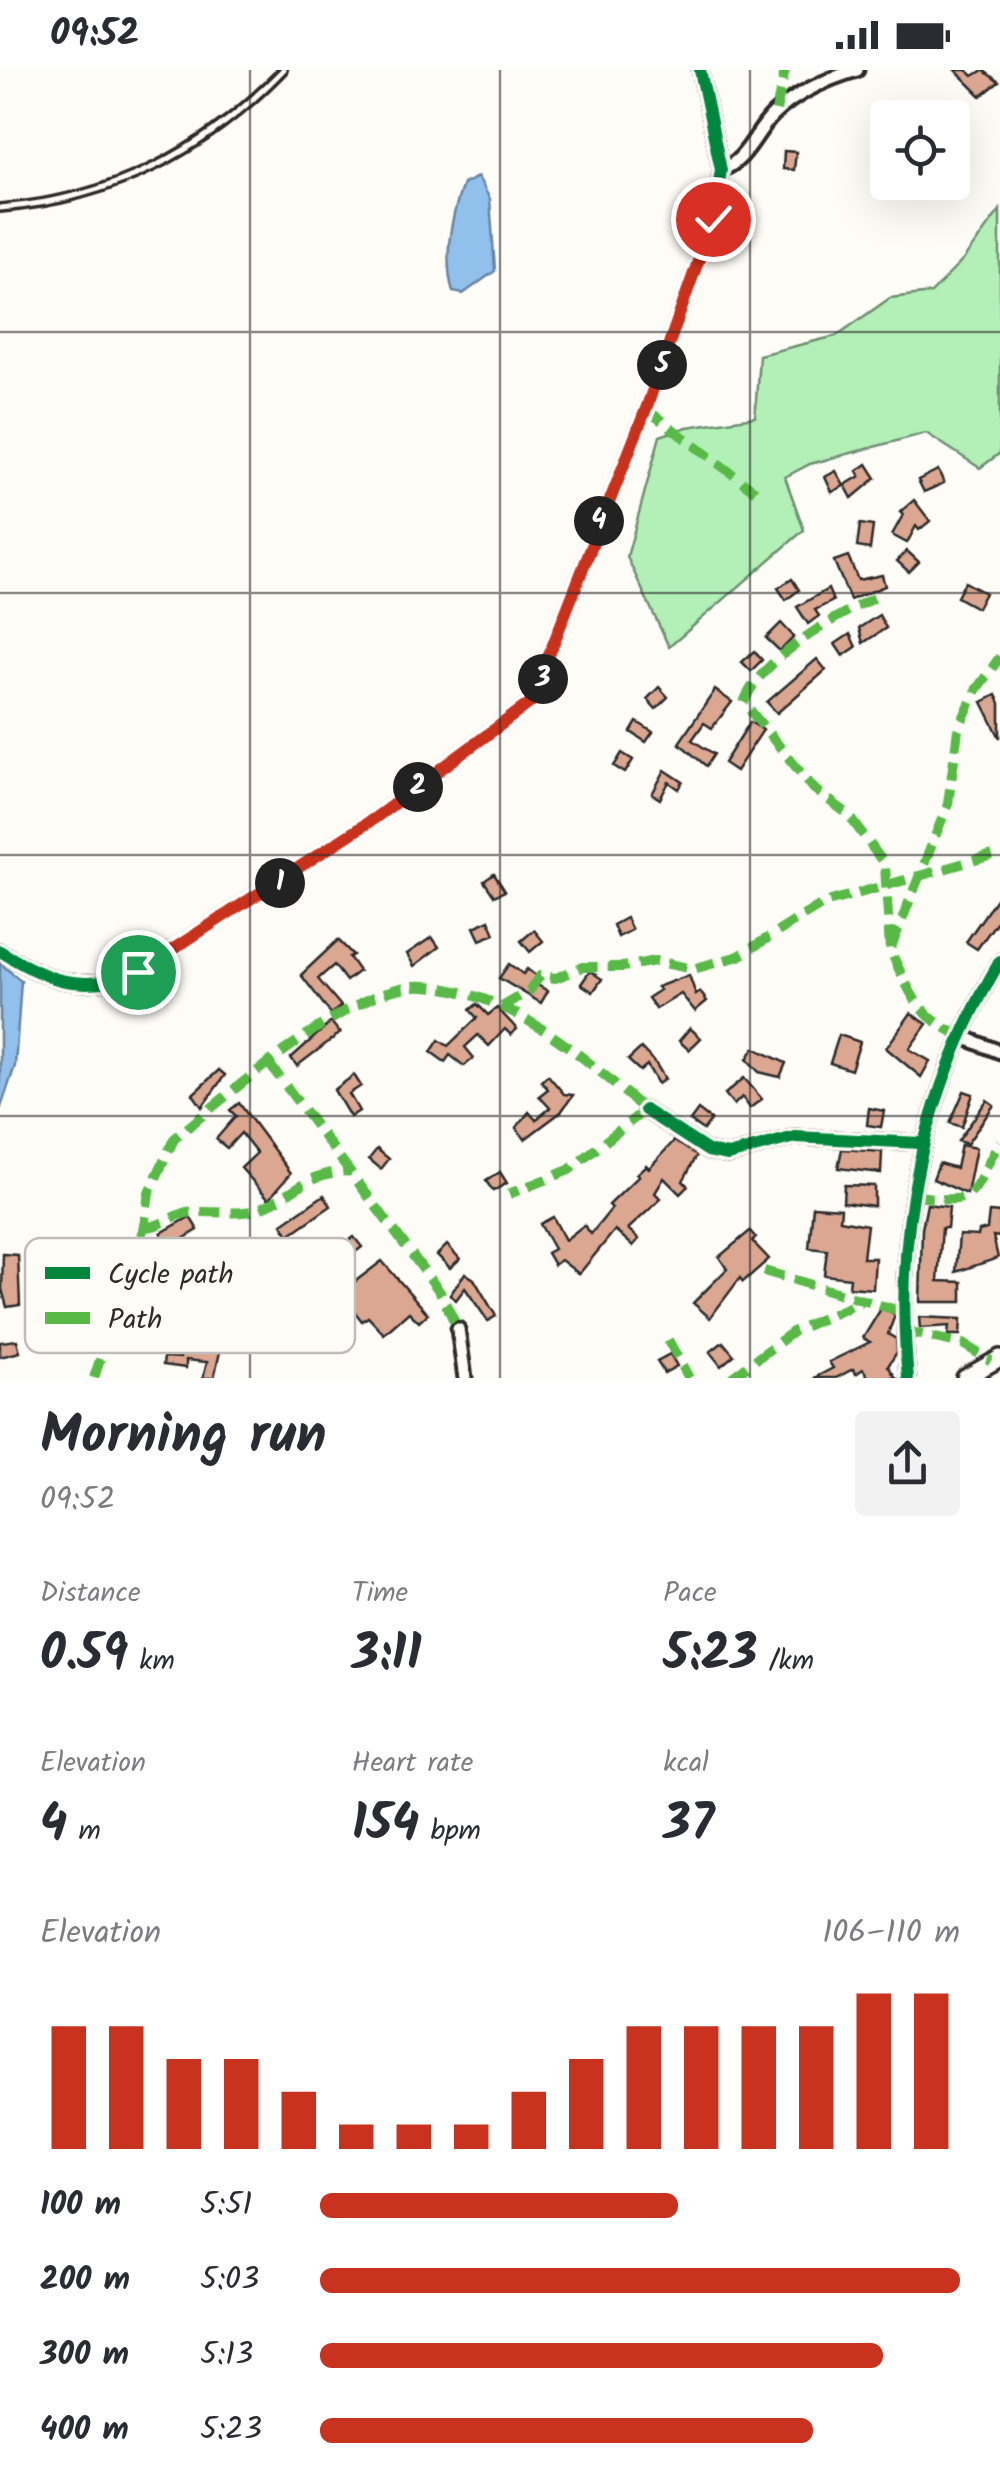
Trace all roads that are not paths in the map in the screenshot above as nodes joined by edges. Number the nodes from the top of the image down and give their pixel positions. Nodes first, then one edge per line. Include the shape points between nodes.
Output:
1 (283, 70) edge
2 (700, 70) edge
3 (857, 70) edge
4 (721, 170) junction
5 (0, 208) edge
6 (0, 952) edge
7 (1000, 961) edge
8 (963, 1036) junction
9 (1000, 1052) edge
10 (645, 1110) dead end
11 (920, 1143) junction
12 (458, 1329) dead end
13 (1000, 1358) edge
14 (465, 1378) edge
15 (908, 1378) edge
16 (965, 1378) edge

1 - 5 lane via 240,115 158,166 85,194
2 - 4 street
3 - 4 street via 788,103 737,162
4 - 6 street via 697,268 530,703 314,859 131,976 74,984 40,976
7 - 8 street
8 - 9 street
8 - 11 street
10 - 11 street via 708,1151 728,1155 795,1136
11 - 15 street via 907,1238
12 - 14 street
13 - 16 main road

